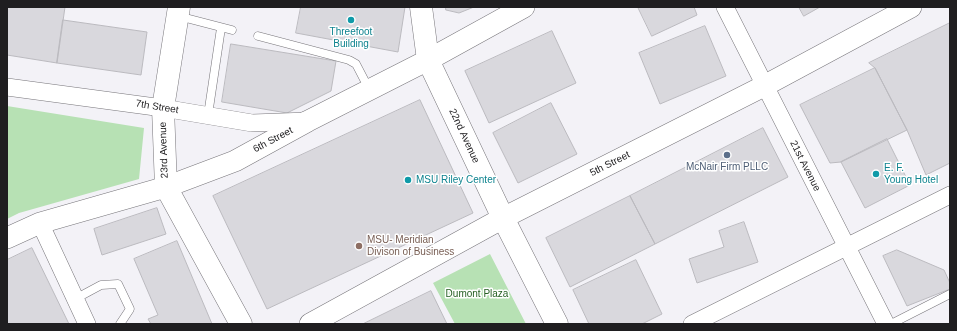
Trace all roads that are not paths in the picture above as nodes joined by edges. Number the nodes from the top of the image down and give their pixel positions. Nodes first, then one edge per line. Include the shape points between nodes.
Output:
1 (421, 7) edge
2 (524, 7) edge
3 (725, 7) edge
4 (911, 7) edge
5 (178, 12) edge
6 (221, 28) junction
7 (232, 30) dead end
8 (258, 36) dead end
9 (428, 60) junction
10 (764, 86) junction
11 (7, 87) edge
12 (369, 90) junction
13 (163, 108) junction
14 (208, 116) junction
15 (308, 121) junction
16 (166, 187) junction
17 (950, 195) edge
18 (502, 218) junction
19 (40, 223) junction
20 (7, 238) edge
21 (846, 248) junction
22 (950, 294) edge
23 (76, 299) junction
24 (87, 324) edge
25 (120, 324) edge
26 (241, 324) edge
27 (310, 324) edge
28 (557, 324) edge
29 (692, 324) edge
30 (886, 324) edge
31 (891, 324) edge

1 - 9 main road, 22nd Avenue
2 - 9 street, 6th Street
3 - 10 street, 21st Avenue
4 - 10 street, 5th Street
5 - 6 lane
5 - 13 main road, 23rd Avenue
6 - 7 lane
6 - 14 lane
8 - 12 lane via 349,60 356,64
9 - 12 street, 6th Street
9 - 18 main road, 22nd Avenue
10 - 18 street, 5th Street
10 - 21 street, 21st Avenue
11 - 13 street, 7th Street
12 - 15 street, 6th Street
13 - 14 street, 7th Street
13 - 16 main road, 23rd Avenue
14 - 15 street, 7th Street via 252,123
15 - 16 street, 6th Street via 235,161
16 - 19 street, 6th Street
16 - 26 main road, 23rd Avenue
17 - 21 street
18 - 27 street, 5th Street
18 - 28 main road, 22nd Avenue
19 - 20 street, 6th Street
19 - 23 street
21 - 29 street
21 - 30 street, 21st Avenue
22 - 31 lane
23 - 24 street
23 - 25 lane via 101,285 118,284 130,309

